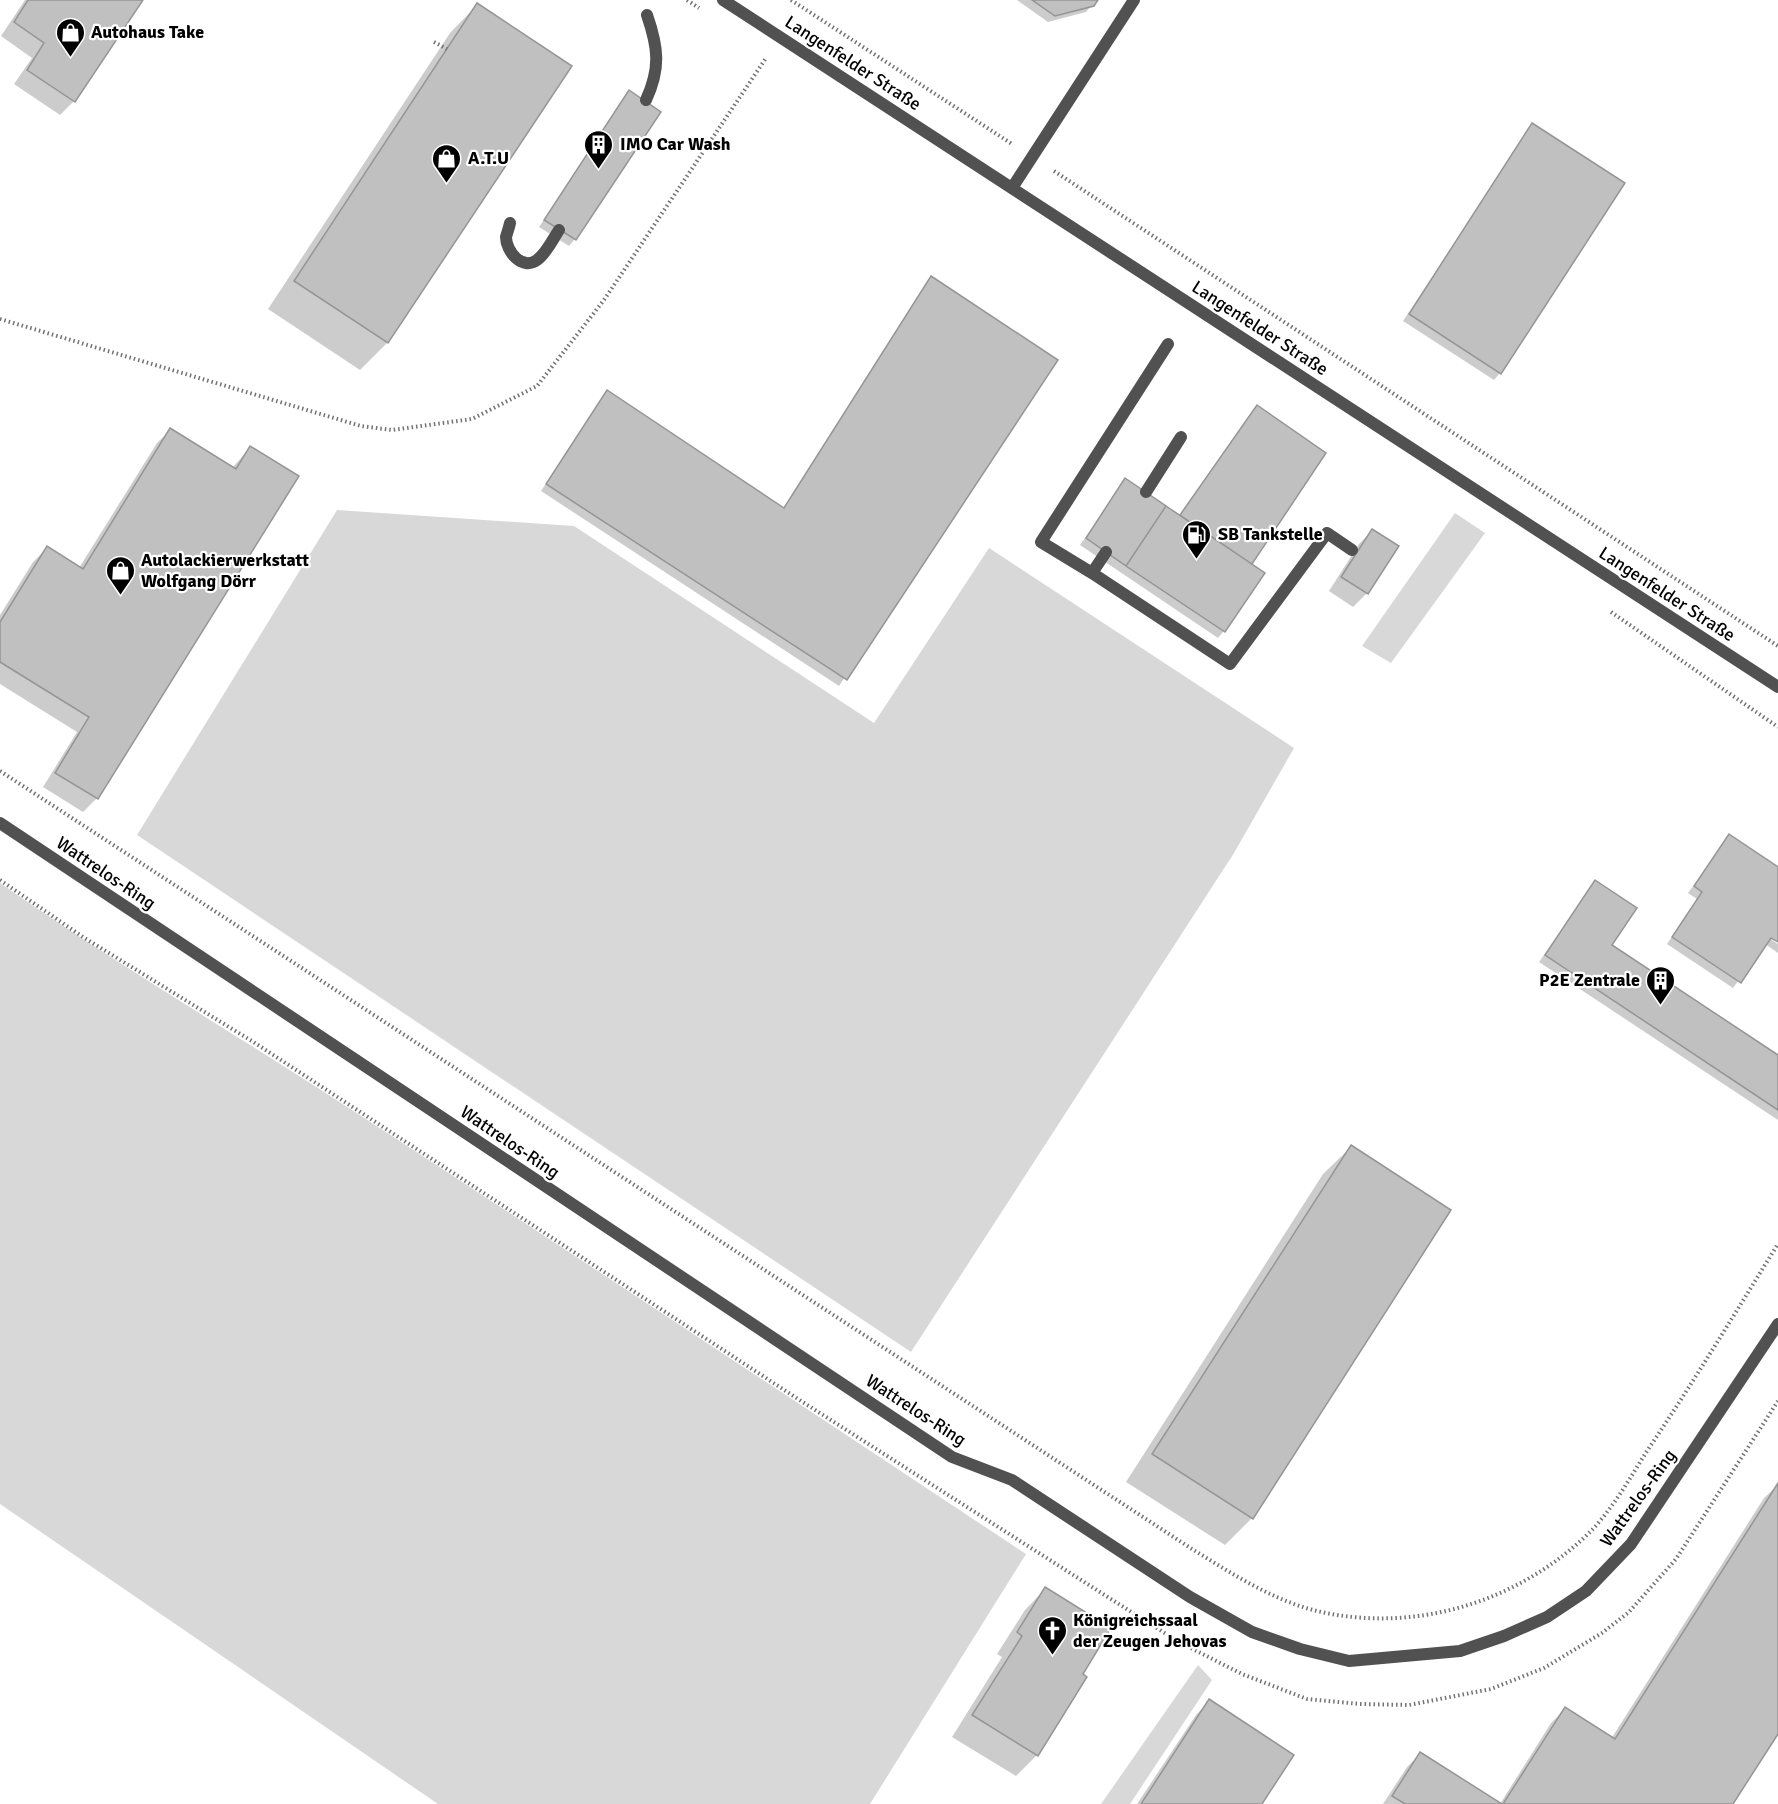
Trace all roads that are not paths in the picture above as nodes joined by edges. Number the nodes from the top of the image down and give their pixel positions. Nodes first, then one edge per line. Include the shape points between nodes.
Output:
1 (723, 0) edge
2 (1134, 0) edge
3 (647, 15) dead end
4 (646, 100) dead end
5 (1012, 188) junction
6 (510, 223) dead end
7 (559, 230) dead end
8 (1168, 344) dead end
9 (1180, 437) dead end
10 (1146, 492) dead end
11 (1352, 550) dead end
12 (1106, 552) dead end
13 (1092, 573) junction
14 (1778, 687) edge
15 (0, 823) edge
16 (1778, 1324) edge

1 - 5 street, Langenfelder Straße
2 - 5 street
3 - 4 street via 657,44 656,72
5 - 14 street, Langenfelder Straße
6 - 7 street via 506,236 511,253 520,262 537,261
8 - 13 street via 1041,542
9 - 10 street
11 - 13 street via 1327,533 1230,664
12 - 13 street
15 - 16 street, Wattrelos-Ring via 952,1457 1012,1480 1190,1597 1252,1632 1300,1649 1349,1661 1460,1650 1547,1617 1586,1591 1631,1544

